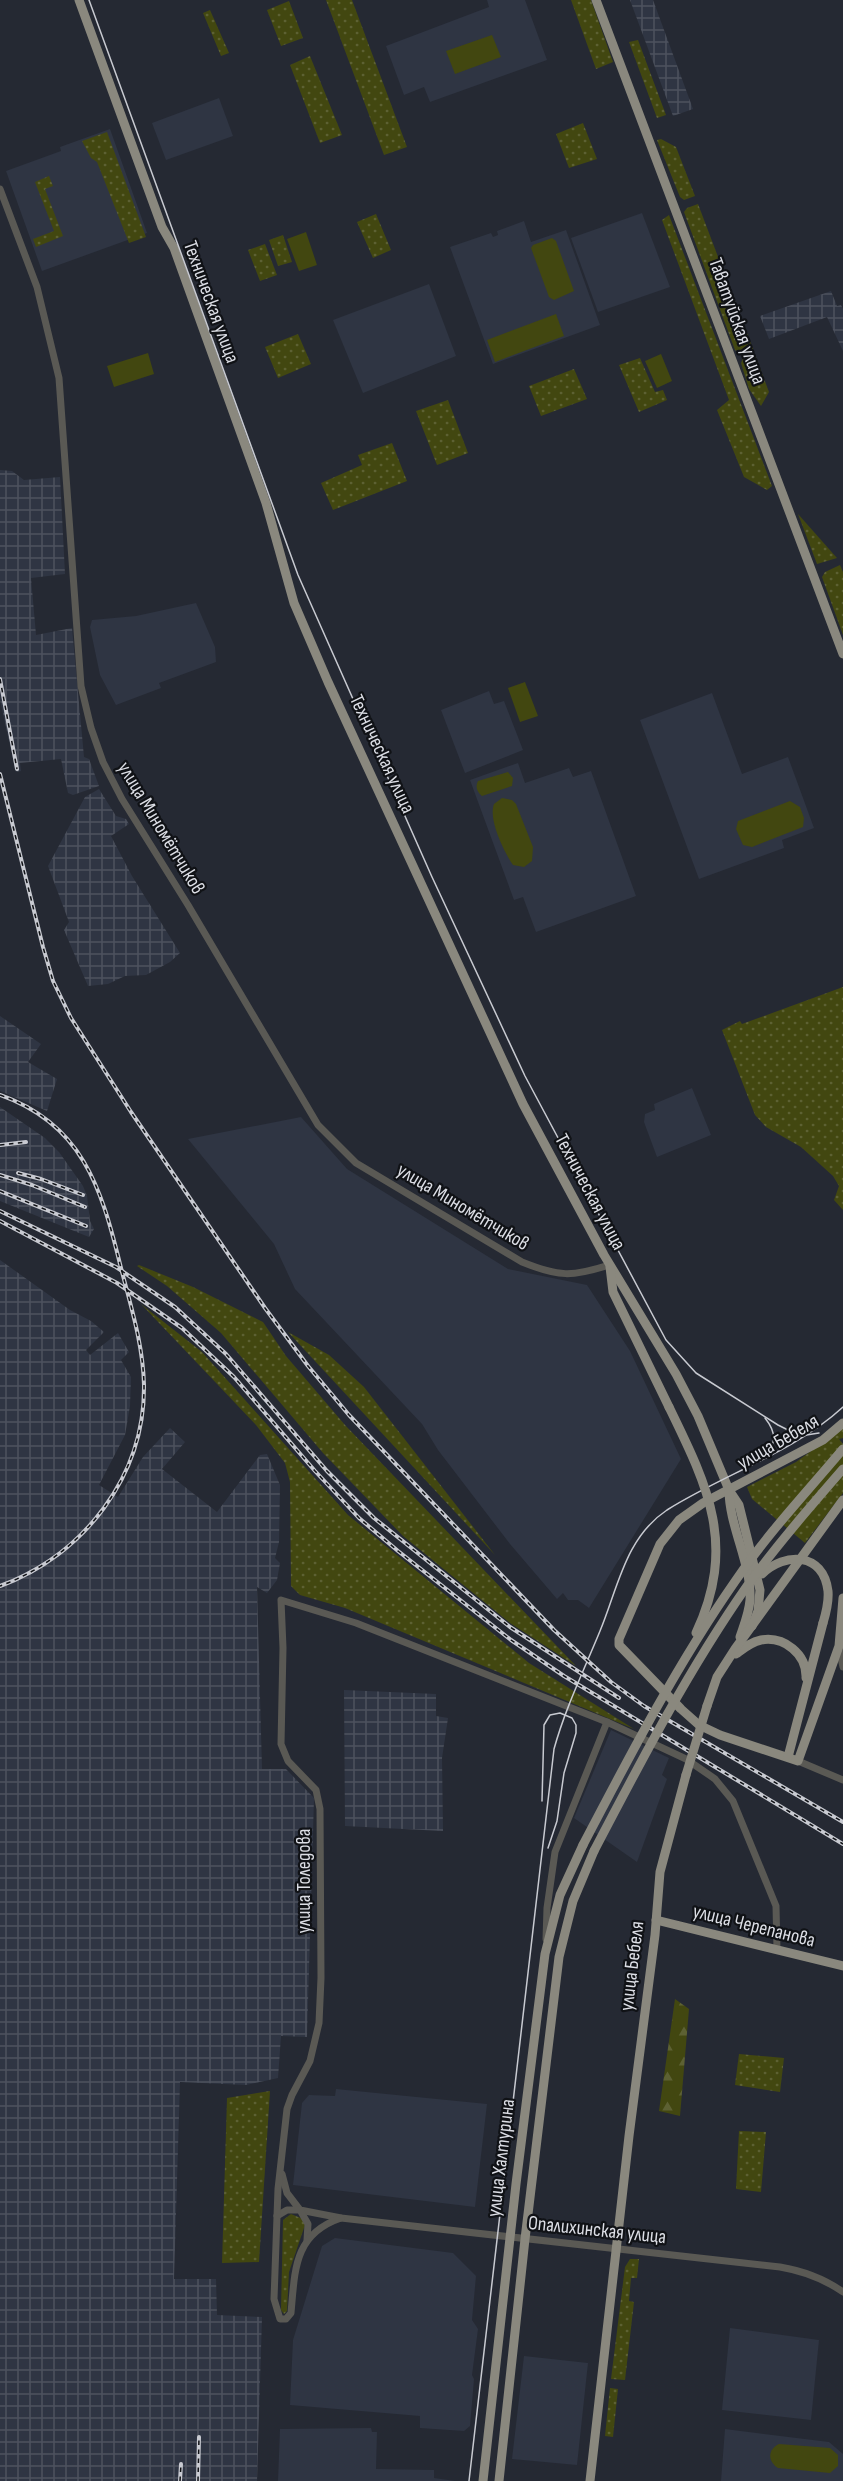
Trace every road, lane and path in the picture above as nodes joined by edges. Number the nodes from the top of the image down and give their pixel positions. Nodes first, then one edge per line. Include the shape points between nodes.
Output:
1 (79, 0) edge
2 (596, 0) edge
3 (0, 189) edge
4 (843, 654) edge
5 (609, 1265) junction
6 (843, 1423) edge
7 (843, 1449) edge
8 (843, 1469) edge
9 (729, 1490) junction
10 (843, 1500) edge
11 (843, 1598) edge
12 (736, 1603) junction
13 (752, 1626) junction
14 (839, 1646) junction
15 (735, 1649) junction
16 (724, 1666) junction
17 (843, 1667) edge
18 (679, 1670) junction
19 (806, 1689) junction
20 (607, 1722) junction
21 (788, 1757) junction
22 (798, 1761) junction
23 (843, 1780) edge
24 (656, 1920) junction
25 (777, 1950) junction
26 (545, 1954) junction
27 (843, 1966) edge
28 (281, 2169) junction
29 (300, 2210) junction
30 (277, 2217) junction
31 (341, 2218) junction
32 (510, 2237) junction
33 (525, 2239) junction
34 (306, 2240) junction
35 (616, 2249) junction
36 (843, 2292) edge
37 (483, 2481) edge
38 (499, 2481) edge
39 (590, 2481) edge

1 - 5 main road, Техническая улица via 266,502 294,603 499,1054
2 - 4 main road, Таватуйская улица
3 - 5 street, улица Миномётчиков via 37,287 59,378 81,686 91,729 122,799 318,1125 356,1163 522,1262 562,1274 583,1274
5 - 9 main road, Техническая улица via 684,1388
5 - 18 main road, bridge via 613,1292 706,1485 713,1513 716,1559 710,1596
6 - 9 main road, улица Бебеля via 823,1440
7 - 18 main road, bridge via 737,1579
8 - 12 main road, bridge via 772,1553
9 - 13 main road, Техническая улица via 739,1505 760,1590
9 - 15 main road, Техническая улица via 750,1600
9 - 21 main road, улица Бебеля via 688,1513 665,1535 619,1645 699,1725 720,1736
10 - 13 main road, улица Бебеля
11 - 14 main road
12 - 19 main road, bridge via 777,1562 796,1558 813,1564 825,1579 828,1598
12 - 33 main road, улица Халтурина, bridge via 690,1677 594,1851 573,1901 559,1957
13 - 15 main road, улица Бебеля
14 - 17 street
14 - 22 main road
15 - 16 main road, улица Бебеля
16 - 19 main road via 753,1642 773,1639 791,1647 803,1660
16 - 24 main road, улица Бебеля, bridge via 707,1706 660,1872
18 - 26 main road, улица Халтурина, bridge via 583,1845 560,1895
19 - 21 main road
20 - 25 street via 686,1760 716,1779 733,1801 776,1906
20 - 26 street via 555,1852
20 - 28 street, улица Толедова via 356,1623 281,1600 281,1744 288,1761 316,1790 320,1809 321,1978 319,2023 310,2061 287,2109
21 - 22 main road
22 - 23 street
24 - 25 main road, улица Черепанова
24 - 35 main road, улица Бебеля
25 - 27 main road, улица Черепанова
26 - 32 main road, улица Халтурина
28 - 29 street via 287,2193
28 - 30 street, улица Толедова
29 - 30 street via 287,2210
29 - 31 street, Опалихинская улица
29 - 34 street via 308,2224
30 - 34 street, улица Толедова via 274,2299 280,2319 291,2313 297,2260
31 - 32 street, Опалихинская улица
31 - 34 street via 325,2224
32 - 33 street, Опалихинская улица
32 - 37 main road, улица Халтурина
33 - 35 street, Опалихинская улица
33 - 38 main road, улица Халтурина
35 - 36 street, Опалихинская улица via 796,2270 829,2282
35 - 39 main road, улица Бебеля

